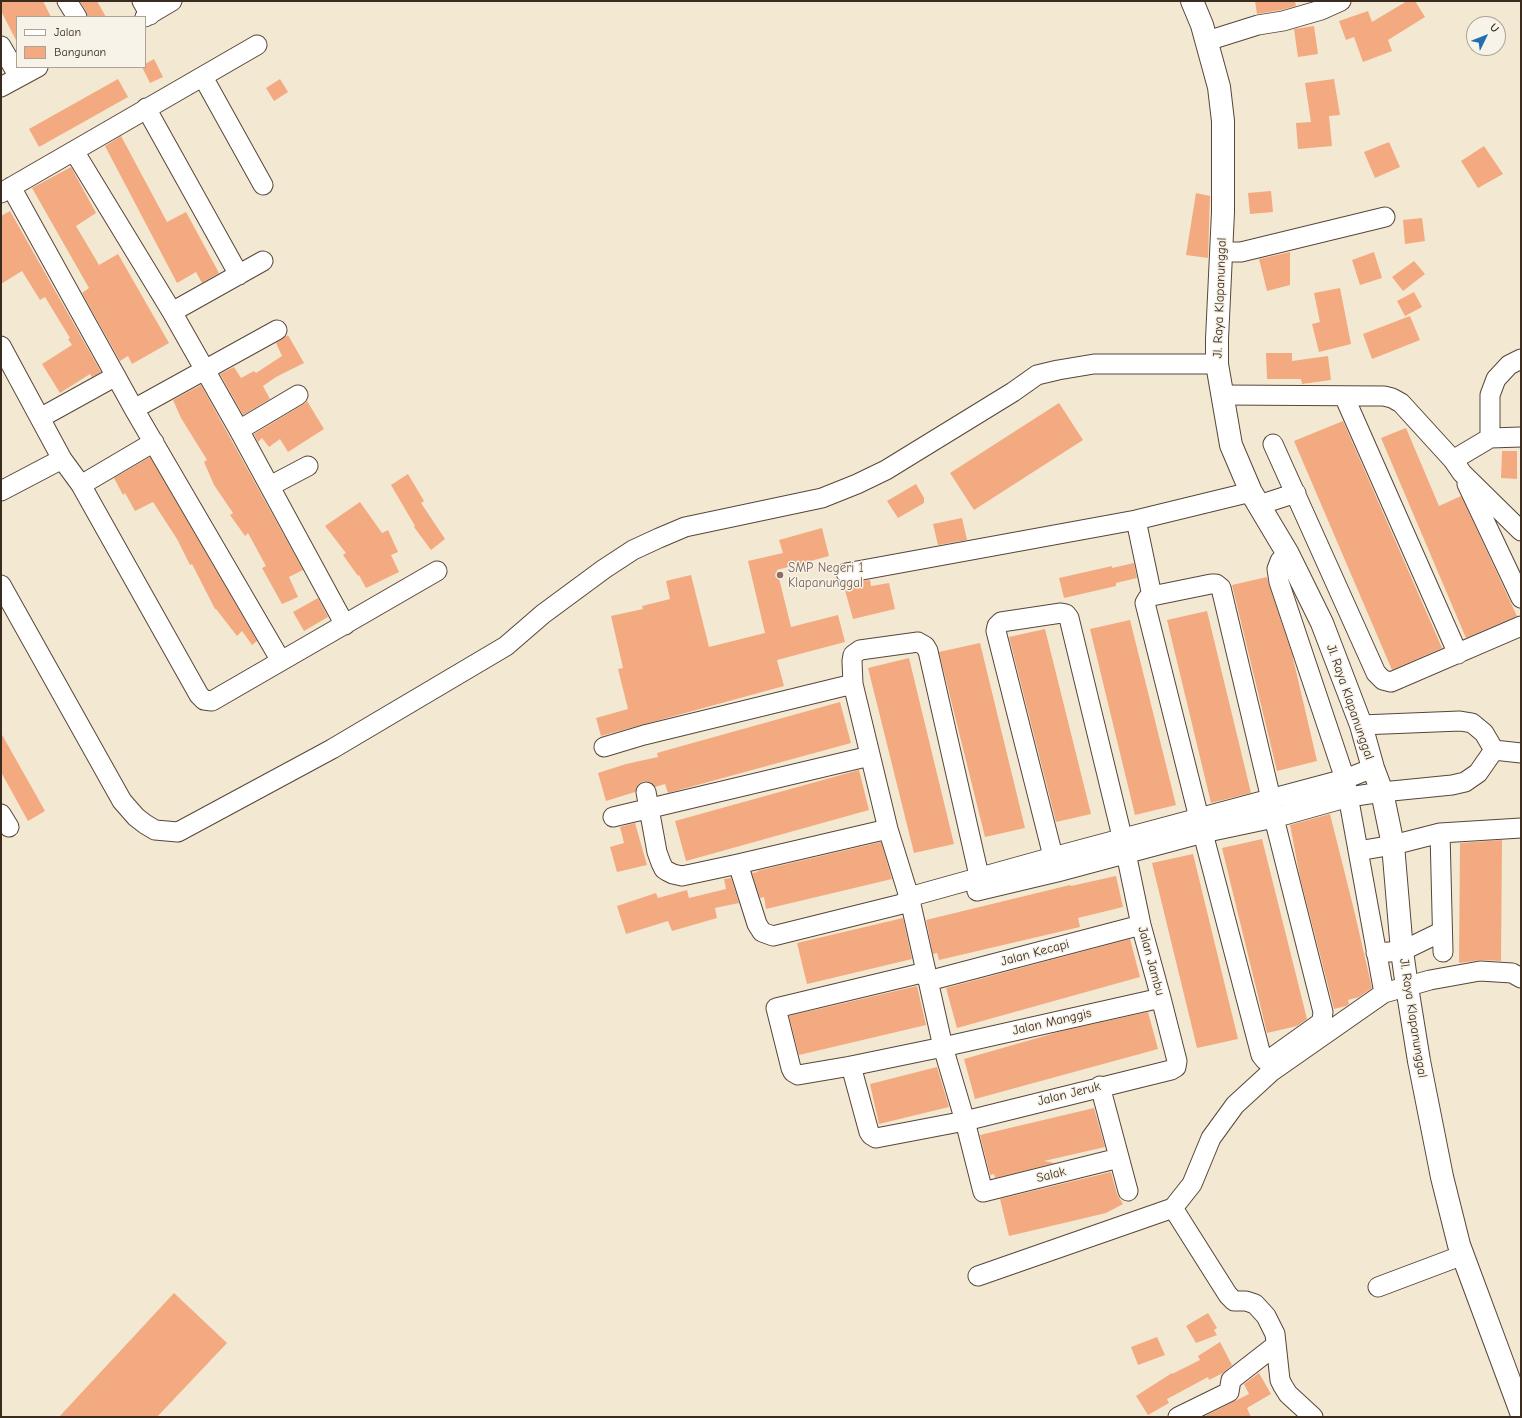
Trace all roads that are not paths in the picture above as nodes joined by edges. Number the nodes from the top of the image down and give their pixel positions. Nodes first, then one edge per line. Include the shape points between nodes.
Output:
1 (67, 1) edge
2 (172, 1) edge
3 (1192, 1) edge
4 (1341, 1) edge
5 (146, 11) edge
6 (76, 16) edge
7 (1207, 41) junction
8 (257, 45) dead end
9 (1, 46) edge
10 (36, 68) edge
11 (203, 77) junction
12 (18, 78) junction
13 (1, 87) edge
14 (146, 108) junction
15 (74, 151) junction
16 (264, 186) dead end
17 (6, 190) edge
18 (1385, 217) dead end
19 (1221, 252) junction
20 (263, 262) dead end
21 (239, 275) junction
22 (172, 312) junction
23 (277, 330) dead end
24 (1, 346) edge
25 (1521, 359) edge
26 (1217, 364) junction
27 (205, 369) junction
28 (116, 376) junction
29 (298, 395) dead end
30 (1223, 396) junction
31 (1344, 396) junction
32 (134, 409) junction
33 (40, 418) junction
34 (239, 430) junction
35 (1521, 437) edge
36 (1490, 438) junction
37 (154, 442) junction
38 (1273, 444) dead end
39 (62, 459) junction
40 (308, 466) dead end
41 (1457, 467) junction
42 (81, 485) junction
43 (270, 486) junction
44 (1, 491) edge
45 (1296, 493) junction
46 (1255, 499) junction
47 (1136, 520) junction
48 (1521, 531) edge
49 (1288, 554) junction
50 (437, 571) dead end
51 (846, 573) dead end
52 (1, 585) edge
53 (1152, 596) junction
54 (1521, 598) edge
55 (345, 625) junction
56 (1521, 626) edge
57 (1458, 654) junction
58 (281, 661) junction
59 (853, 684) junction
60 (1361, 725) junction
61 (604, 747) dead end
62 (1494, 750) junction
63 (1521, 753) edge
64 (870, 756) junction
65 (1373, 768) junction
66 (1345, 779) junction
67 (1382, 792) junction
68 (1349, 797) junction
69 (1271, 799) junction
70 (648, 800) junction
71 (613, 817) dead end
72 (1274, 818) junction
73 (1201, 826) junction
74 (1521, 828) edge
75 (888, 829) junction
76 (1440, 833) junction
77 (1393, 845) junction
78 (1124, 846) junction
79 (1358, 851) junction
80 (738, 864) junction
81 (1055, 864) junction
82 (981, 883) junction
83 (908, 903) junction
84 (1141, 925) junction
85 (1441, 932) junction
86 (1402, 951) junction
87 (1443, 952) dead end
88 (1376, 953) junction
89 (927, 976) junction
90 (1521, 978) edge
91 (1407, 987) junction
92 (1384, 993) junction
93 (1161, 998) junction
94 (943, 1047) junction
95 (851, 1066) junction
96 (1174, 1069) joint
97 (1100, 1086) junction
98 (965, 1121) junction
99 (1118, 1158) junction
100 (1128, 1191) dead end
101 (1173, 1208) junction
102 (1462, 1254) junction
103 (978, 1276) dead end
104 (1378, 1287) dead end
105 (1276, 1345) junction
106 (1521, 1412) edge
107 (1178, 1417) edge
108 (1313, 1417) edge

1 - 6 street
2 - 5 street
3 - 7 street, Jl. Raya Klapanunggal
4 - 7 street via 1321,10 1258,25
7 - 19 street, Jl. Raya Klapanunggal via 1219,87 1224,121
8 - 11 street
9 - 12 street
10 - 12 street
11 - 14 street
11 - 16 street
12 - 13 street
14 - 15 street
14 - 21 street
15 - 17 street
15 - 22 street
17 - 28 street
18 - 19 street via 1240,252
19 - 26 street, Jl. Raya Klapanunggal
20 - 21 street
21 - 22 street
22 - 27 street
23 - 27 street
24 - 33 street
25 - 36 street via 1509,365 1494,384 1490,395
26 - 30 street, Jl. Raya Klapanunggal
26 - 52 street via 1094,364 1037,376 886,470 857,484 822,498 685,527 659,538 604,569 543,614 506,646 332,749 178,832 155,830 136,817 122,801
27 - 32 street
27 - 34 street
28 - 32 street
28 - 33 street
29 - 34 street
30 - 31 street
30 - 46 street, Jl. Raya Klapanunggal via 1231,445
31 - 41 street via 1384,396 1401,403
31 - 57 street
32 - 37 street
33 - 39 street
34 - 43 street
35 - 36 street
36 - 41 street
37 - 42 street
37 - 58 street
38 - 45 street
39 - 42 street
39 - 44 street
40 - 43 street
41 - 48 street
41 - 54 street
42 - 58 street via 204,700 212,701
43 - 55 street
45 - 46 street
45 - 57 street via 1376,673 1383,680 1391,682
46 - 47 street
46 - 49 street, Jl. Raya Klapanunggal
47 - 51 street
47 - 53 street
49 - 60 street, Jl. Raya Klapanunggal via 1322,623
49 - 66 street via 1280,560 1277,569 1279,582
50 - 55 street
53 - 69 street via 1211,584 1221,588
53 - 73 street via 1145,603
55 - 58 street
56 - 57 street
59 - 61 street
59 - 64 street
59 - 82 street via 852,661 860,650 918,642 925,646
60 - 62 street via 1472,723 1484,732
60 - 65 street, Jl. Raya Klapanunggal
62 - 63 street
62 - 67 street via 1478,773 1465,782
64 - 70 street
64 - 75 street
65 - 66 street
65 - 67 street, Jl. Raya Klapanunggal
66 - 68 street
66 - 69 street
67 - 68 street
67 - 77 street, Jl. Raya Klapanunggal
68 - 72 street
68 - 79 street
69 - 72 street
69 - 73 street
70 - 71 street
70 - 80 street via 657,852 664,869 682,876
72 - 73 street
72 - 73 street via 1323,1012 1319,1024 1270,1059 1264,1060
73 - 78 street
74 - 76 street
75 - 80 street
75 - 83 street
76 - 77 street
76 - 85 street
77 - 79 street
77 - 86 street, Jl. Raya Klapanunggal
78 - 81 street
78 - 81 street, Jalan Jambu via 1069,618 1061,613 1001,622 996,626 996,631
78 - 84 street, Jalan Jambu
79 - 88 street
80 - 83 street via 757,924 762,932 772,936
81 - 82 street
82 - 83 street
83 - 89 street
84 - 89 street, Jalan Kecapi
84 - 93 street, Jalan Jambu
85 - 86 street
85 - 87 street
86 - 88 street
86 - 91 street, Jl. Raya Klapanunggal
88 - 92 street
89 - 94 street
89 - 95 street, Jalan Kecapi via 776,1008 794,1072 798,1075
90 - 91 street via 1512,973 1480,971
91 - 92 street
91 - 102 street, Jl. Raya Klapanunggal via 1442,1177
92 - 101 street via 1271,1072 1235,1104 1212,1138 1192,1184
93 - 94 street, Jalan Manggis
93 - 96 street, Jalan Jambu via 1177,1064
94 - 95 street, Jalan Manggis
94 - 98 street
95 - 98 street, Jalan Jeruk via 869,1132 876,1138
96 - 97 street, Jalan Jeruk
97 - 98 street, Jalan Jeruk
97 - 99 street
98 - 99 street, Salak via 983,1192
99 - 100 street
101 - 103 street
101 - 105 street via 1228,1295 1234,1301 1255,1304 1266,1316 1275,1334
102 - 104 street
102 - 106 street, Jl. Raya Klapanunggal
105 - 107 street via 1231,1380 1229,1392
105 - 108 street via 1282,1386

